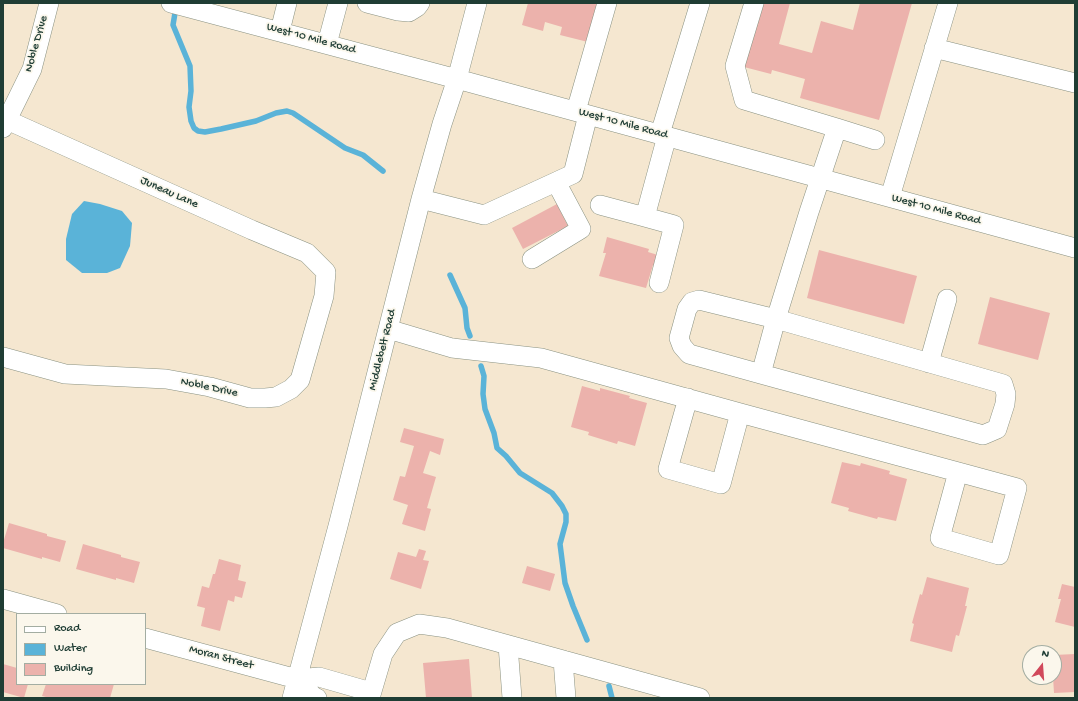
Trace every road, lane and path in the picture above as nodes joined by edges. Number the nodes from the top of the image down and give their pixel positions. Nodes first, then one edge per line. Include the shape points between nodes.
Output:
1 (49, 3) edge
2 (287, 3) edge
3 (338, 3) edge
4 (367, 3) edge
5 (420, 3) edge
6 (477, 3) edge
7 (606, 3) edge
8 (700, 3) edge
9 (754, 3) edge
10 (948, 3) edge
11 (180, 5) edge
12 (208, 8) edge
13 (280, 31) junction
14 (328, 44) junction
15 (934, 48) junction
16 (457, 79) junction
17 (1075, 83) edge
18 (582, 113) junction
19 (5, 124) edge
20 (837, 128) junction
21 (664, 135) junction
22 (875, 140) dead end
23 (820, 178) junction
24 (556, 182) junction
25 (890, 197) junction
26 (421, 199) junction
27 (600, 204) dead end
28 (644, 217) junction
29 (1075, 248) edge
30 (532, 259) dead end
31 (326, 272) joint
32 (659, 283) dead end
33 (947, 299) dead end
34 (776, 319) junction
35 (388, 329) junction
36 (3, 357) edge
37 (929, 363) junction
38 (761, 374) junction
39 (688, 398) junction
40 (740, 413) junction
41 (958, 472) junction
42 (3, 599) edge
43 (53, 613) edge
44 (146, 638) edge
45 (508, 645) junction
46 (563, 660) junction
47 (297, 679) junction
48 (371, 695) edge
49 (292, 698) edge
50 (317, 698) edge
51 (512, 698) edge
52 (566, 698) edge
53 (700, 698) edge

1 - 19 street, Noble Drive via 32,69
2 - 13 street
3 - 14 street
4 - 5 street via 409,12
6 - 16 street, Middlebelt Road
7 - 18 street
8 - 21 street
9 - 20 street via 735,66 744,100
10 - 15 street
11 - 12 street, West 10 Mile Road
12 - 13 street, West 10 Mile Road
13 - 14 street, West 10 Mile Road
14 - 16 street, West 10 Mile Road
15 - 17 street
15 - 25 street
16 - 18 street, West 10 Mile Road
16 - 26 street, Middlebelt Road
18 - 21 street, West 10 Mile Road
18 - 24 street via 573,174
19 - 31 street, Juneau Lane via 307,253
20 - 22 street
20 - 23 street
21 - 23 street, West 10 Mile Road
21 - 28 street
23 - 25 street, West 10 Mile Road
23 - 34 street
24 - 26 street via 484,215
24 - 30 street via 581,229
25 - 29 street, West 10 Mile Road
26 - 35 street, Middlebelt Road
27 - 28 street
28 - 32 street via 674,225
31 - 36 street, Noble Drive via 324,296 300,380 291,389 276,397 250,398 166,379 65,374
33 - 37 street
34 - 37 street
34 - 38 street
34 - 38 street via 699,300 692,302 687,309 681,330 679,338 689,354
35 - 39 street via 452,348 541,358
35 - 47 street, Middlebelt Road
37 - 38 street via 1002,384 1006,394 1005,404 997,429 983,435
39 - 40 street
39 - 40 street via 668,469 721,484
40 - 41 street
41 - 41 street via 1017,488 999,555 940,538
42 - 43 street
44 - 47 street, Moran Street
45 - 46 street
45 - 48 street via 447,628 419,624 398,633 383,654
45 - 51 street
46 - 52 street
46 - 53 street
47 - 48 street via 319,678
47 - 49 street, Middlebelt Road
47 - 50 street

